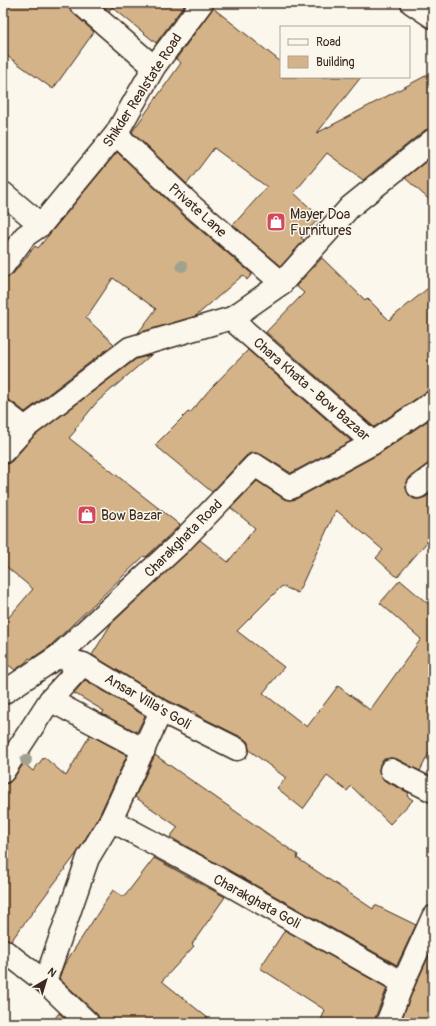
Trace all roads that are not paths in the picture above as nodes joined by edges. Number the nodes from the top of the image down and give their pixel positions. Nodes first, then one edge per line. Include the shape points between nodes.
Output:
1 (80, 3) edge
2 (202, 3) edge
3 (412, 3) edge
4 (433, 17) edge
5 (154, 67) junction
6 (116, 134) junction
7 (433, 140) edge
8 (3, 193) edge
9 (41, 225) junction
10 (3, 266) edge
11 (282, 283) junction
12 (232, 318) junction
13 (433, 402) edge
14 (3, 411) edge
15 (24, 428) junction
16 (373, 443) junction
17 (3, 452) edge
18 (57, 657) junction
19 (83, 664) junction
20 (3, 693) edge
21 (50, 700) junction
22 (161, 710) junction
23 (237, 749) dead end
24 (144, 750) junction
25 (391, 770) dead end
26 (3, 772) edge
27 (433, 792) edge
28 (111, 820) junction
29 (433, 916) edge
30 (3, 950) edge
31 (45, 982) junction
32 (403, 983) junction
33 (88, 1023) edge
34 (387, 1023) edge

1 - 5 street
2 - 5 street, Shikder Realstate Road
3 - 4 street
5 - 6 street, Shikder Realstate Road
6 - 9 street, Shikder Realstate Road
6 - 11 street, Private Lane via 193,207
7 - 11 street via 350,207
8 - 9 street
9 - 10 street, Shikder Realstate Road via 24,236
11 - 12 street
12 - 15 street via 130,348
12 - 16 street, Chara Khata - Bow Bazaar
13 - 16 street, Chara Khata - Bow Bazaar
14 - 15 street
15 - 17 street
16 - 18 street, Charakghata Road via 290,488 255,465 178,544
18 - 19 street, Ansar Villa's Goli
18 - 20 street, Charakghata Road
19 - 21 street
19 - 22 street, Ansar Villa's Goli
21 - 24 street
21 - 26 street
22 - 23 street, Ansar Villa's Goli
22 - 24 street
24 - 28 street
25 - 27 street
28 - 31 street via 88,858
28 - 32 street, Charakghata Goli
29 - 32 street
30 - 31 street
31 - 33 street
32 - 34 street

